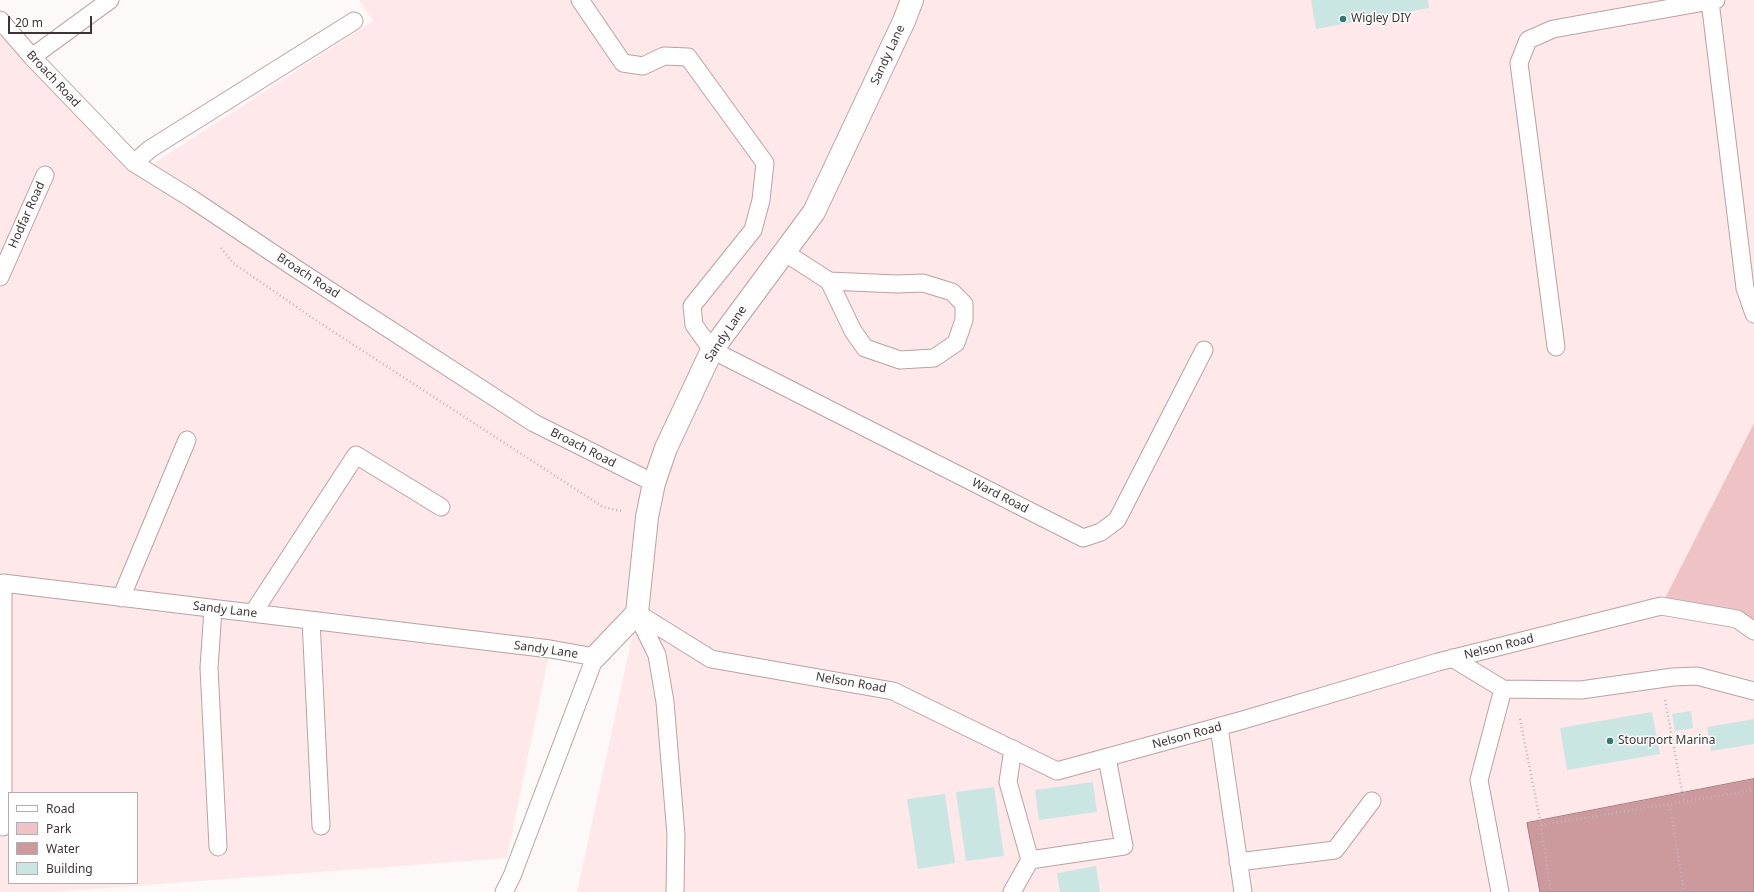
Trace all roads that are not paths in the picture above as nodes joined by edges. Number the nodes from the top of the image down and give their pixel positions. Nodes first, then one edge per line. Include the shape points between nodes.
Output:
1 (110, 0) edge
2 (580, 0) edge
3 (912, 0) edge
4 (1713, 0) edge
5 (0, 20) edge
6 (354, 21) dead end
7 (32, 57) junction
8 (134, 163) junction
9 (45, 175) dead end
10 (784, 252) junction
11 (0, 277) edge
12 (829, 281) junction
13 (1754, 314) edge
14 (1556, 348) dead end
15 (712, 350) junction
16 (1204, 350) dead end
17 (187, 440) dead end
18 (654, 483) junction
19 (441, 507) dead end
20 (1, 582) edge
21 (121, 598) junction
22 (213, 609) junction
23 (253, 613) junction
24 (637, 613) junction
25 (311, 620) junction
26 (1754, 631) edge
27 (595, 657) junction
28 (1452, 658) junction
29 (1509, 689) junction
30 (1754, 692) edge
31 (1219, 727) junction
32 (1013, 749) junction
33 (1107, 758) junction
34 (1372, 801) dead end
35 (321, 826) dead end
36 (3, 827) dead end
37 (218, 847) dead end
38 (1030, 860) junction
39 (1238, 862) junction
40 (504, 892) edge
41 (675, 892) edge
42 (1012, 892) edge
43 (1243, 892) edge
44 (1500, 892) edge

1 - 7 lane
2 - 15 lane via 623,62 642,66 664,56 688,57 765,163 761,200 753,230 692,306 694,325
3 - 10 street, Sandy Lane via 814,212
4 - 13 lane via 1745,288
4 - 14 lane via 1553,29 1528,40 1519,63
5 - 7 lane, Broach Road
6 - 8 lane via 150,149
7 - 8 lane, Broach Road
8 - 18 lane, Broach Road via 534,423
9 - 11 lane, Hodfar Road
10 - 12 lane
10 - 15 street, Sandy Lane
12 - 12 lane via 852,331 865,348 900,360 934,358 956,343 964,320 964,304 952,292 923,283
15 - 16 lane, Ward Road via 1083,538 1101,532 1117,520
15 - 18 street, Sandy Lane via 666,448
17 - 21 lane
18 - 24 street, Sandy Lane via 647,517
19 - 23 lane via 356,455
20 - 21 lane, Sandy Lane
20 - 36 lane, Sandy Lane
21 - 22 lane, Sandy Lane
22 - 23 lane, Sandy Lane
22 - 37 lane via 209,668
23 - 25 lane, Sandy Lane
24 - 27 street, Sandy Lane
24 - 32 lane, Nelson Road via 711,659 893,691
24 - 41 lane via 657,655 665,702 676,835
25 - 27 lane, Sandy Lane via 550,649
25 - 35 lane
26 - 28 lane, Nelson Road via 1736,619 1661,606
27 - 40 lane
28 - 29 lane
28 - 31 lane, Nelson Road
29 - 30 lane via 1581,690 1697,676
29 - 44 lane via 1479,780
31 - 33 lane, Nelson Road
31 - 39 lane
32 - 33 lane, Nelson Road via 1057,771
32 - 38 lane via 1008,782
33 - 38 lane via 1124,846
34 - 39 lane via 1335,850
38 - 42 lane
39 - 43 lane

